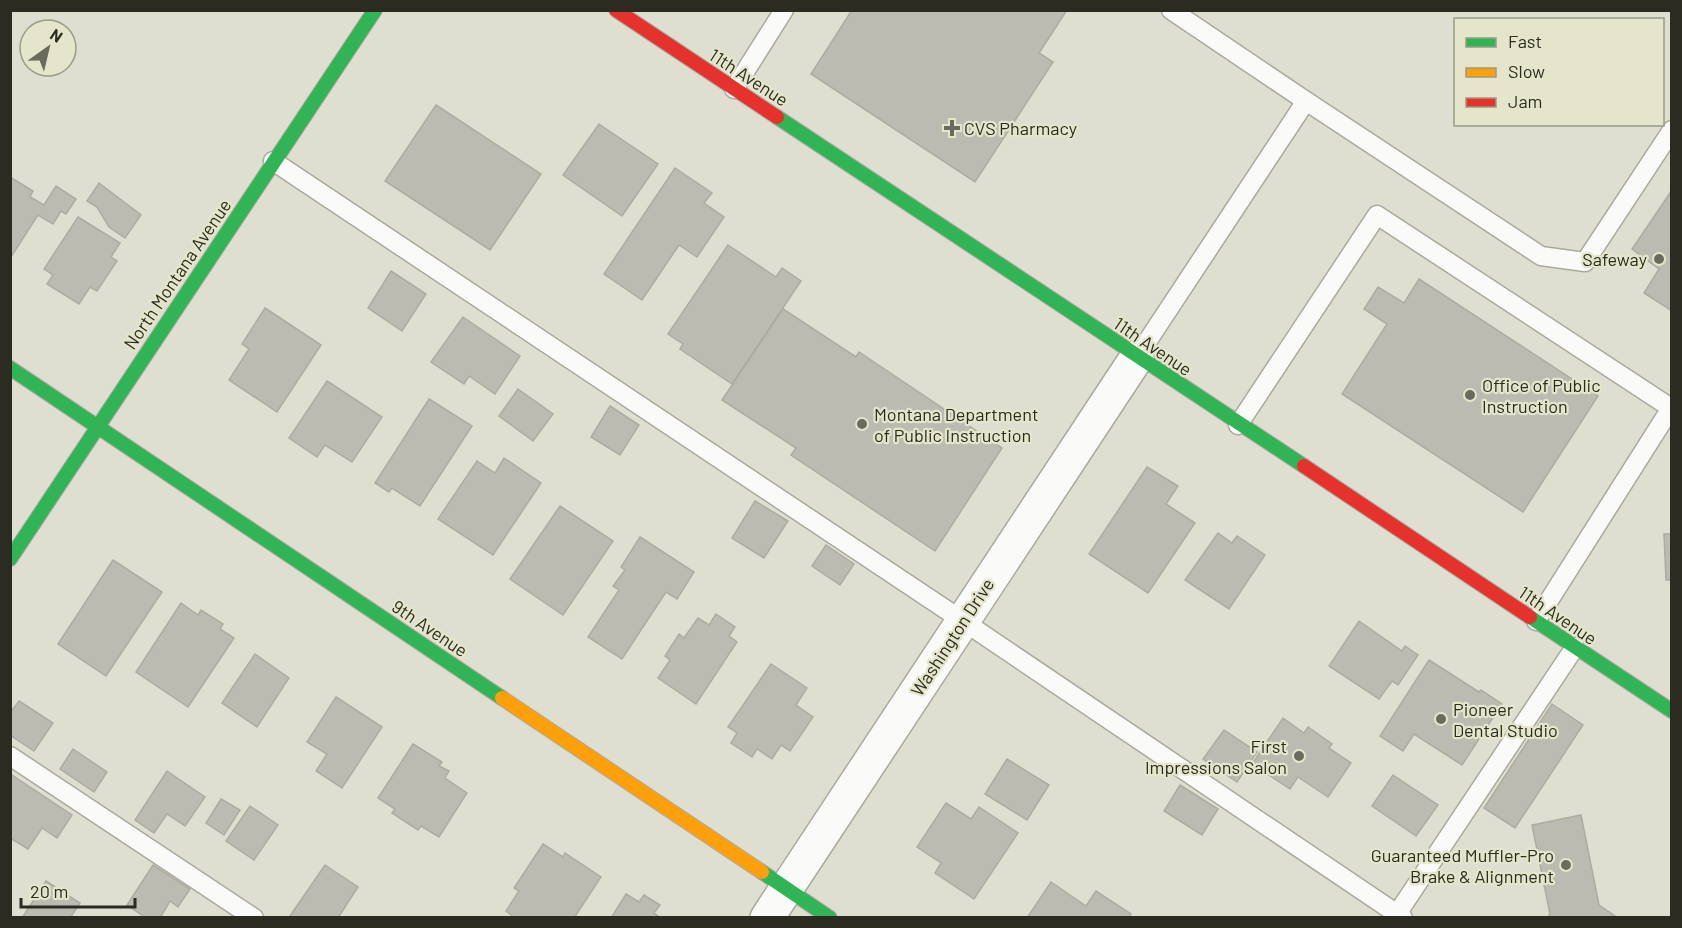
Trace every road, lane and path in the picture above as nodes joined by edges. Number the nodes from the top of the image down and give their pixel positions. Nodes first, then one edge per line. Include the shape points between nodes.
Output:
1 (375, 10) edge
2 (616, 10) edge
3 (784, 10) edge
4 (1171, 10) edge
5 (734, 89) junction
6 (1306, 101) junction
7 (1671, 130) edge
8 (273, 162) junction
9 (1137, 357) junction
10 (10, 368) edge
11 (1671, 408) edge
12 (98, 425) junction
13 (1238, 425) junction
14 (10, 559) edge
15 (963, 621) junction
16 (1536, 621) junction
17 (1575, 647) junction
18 (1671, 711) edge
19 (10, 756) edge
20 (786, 889) junction
21 (1400, 916) edge
22 (254, 918) edge
23 (767, 918) edge
24 (830, 918) edge

1 - 8 main road, North Montana Avenue
2 - 5 main road, 11th Avenue
3 - 5 lane
4 - 6 lane
5 - 9 main road, 11th Avenue
6 - 7 lane via 1541,256 1586,262
6 - 9 lane
8 - 12 main road, North Montana Avenue
8 - 15 lane
9 - 13 main road, 11th Avenue
9 - 15 street, Washington Drive
10 - 12 main road, 9th Avenue
11 - 13 lane via 1377,215
11 - 16 lane
12 - 14 main road, North Montana Avenue
12 - 20 main road, 9th Avenue
13 - 16 main road, 11th Avenue
15 - 20 street, Washington Drive
15 - 21 lane
16 - 17 main road, 11th Avenue
17 - 18 main road, 11th Avenue
17 - 21 lane
19 - 22 lane
20 - 23 street, Washington Drive
20 - 24 main road, 9th Avenue

